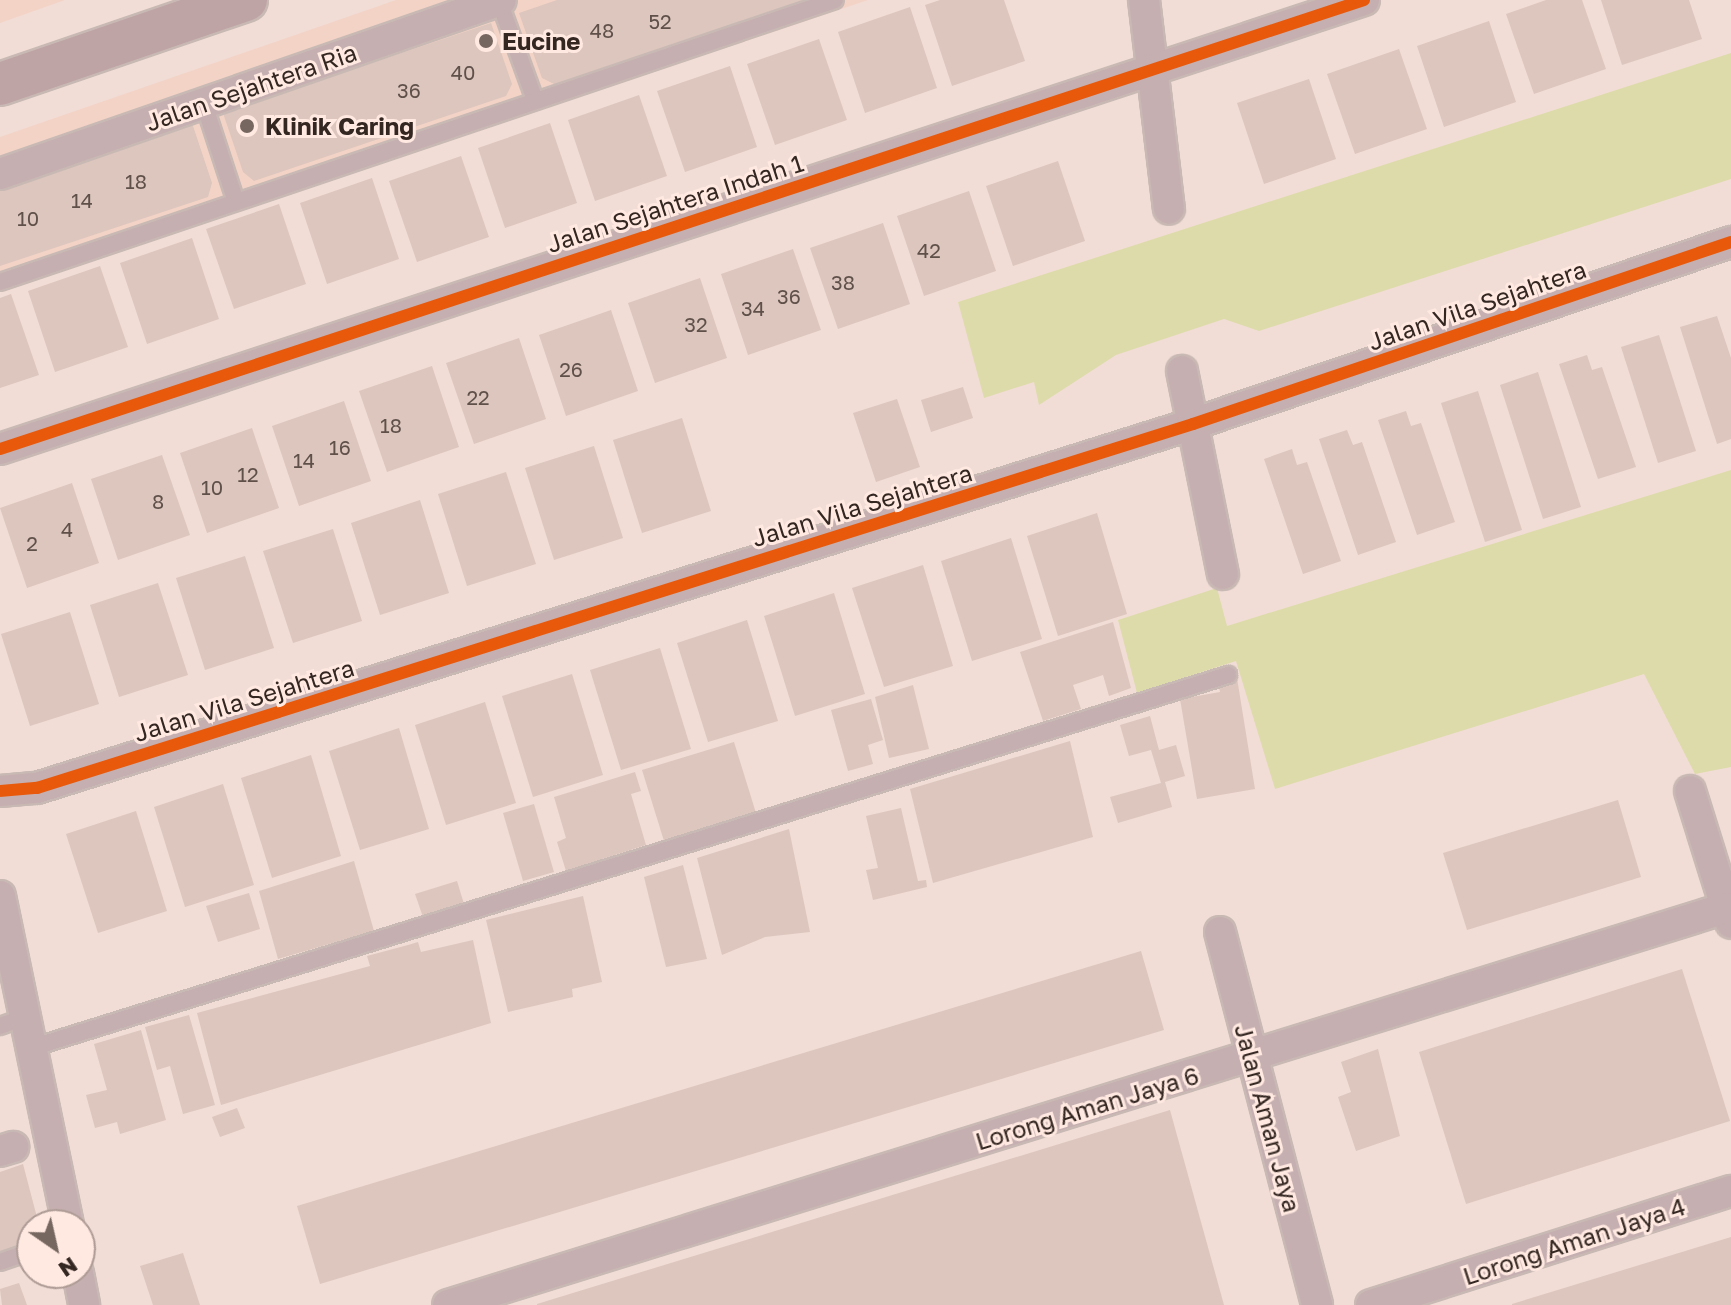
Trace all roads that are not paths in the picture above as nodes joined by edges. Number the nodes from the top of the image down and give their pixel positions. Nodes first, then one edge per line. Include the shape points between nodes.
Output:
1 (246, 0) edge
2 (500, 0) edge
3 (835, 0) edge
4 (1144, 0) edge
5 (1364, 0) edge
6 (1152, 67) junction
7 (0, 84) edge
8 (535, 100) junction
9 (204, 104) junction
10 (0, 174) edge
11 (235, 199) junction
12 (1169, 209) dead end
13 (1731, 242) edge
14 (0, 282) edge
15 (1182, 371) dead end
16 (1193, 424) junction
17 (0, 449) edge
18 (1223, 574) dead end
19 (1228, 675) dead end
20 (0, 791) edge
21 (1690, 791) dead end
22 (0, 900) edge
23 (1729, 915) edge
24 (1220, 932) dead end
25 (13, 1022) edge
26 (31, 1048) junction
27 (1252, 1057) junction
28 (1731, 1191) edge
29 (65, 1209) edge
30 (448, 1305) edge
31 (1317, 1305) edge
32 (1371, 1305) edge

1 - 7 main road
2 - 8 lane
2 - 9 street, Jalan Sejahtera Ria
3 - 8 lane
4 - 6 street
5 - 6 street, Jalan Sejahtera Indah 1
6 - 12 street
6 - 17 street, Jalan Sejahtera Indah 1
8 - 11 lane
9 - 10 street, Jalan Sejahtera Ria
9 - 11 lane
11 - 14 lane
13 - 16 street, Jalan Vila Sejahtera
15 - 16 street
16 - 18 street
16 - 20 street, Jalan Vila Sejahtera via 37,788
19 - 26 lane
21 - 23 street
22 - 25 street
23 - 27 street, Lorong Aman Jaya 6
24 - 27 street, Jalan Aman Jaya
25 - 26 street
26 - 29 street
27 - 30 street, Lorong Aman Jaya 6
27 - 31 street, Jalan Aman Jaya
28 - 32 street, Lorong Aman Jaya 4

